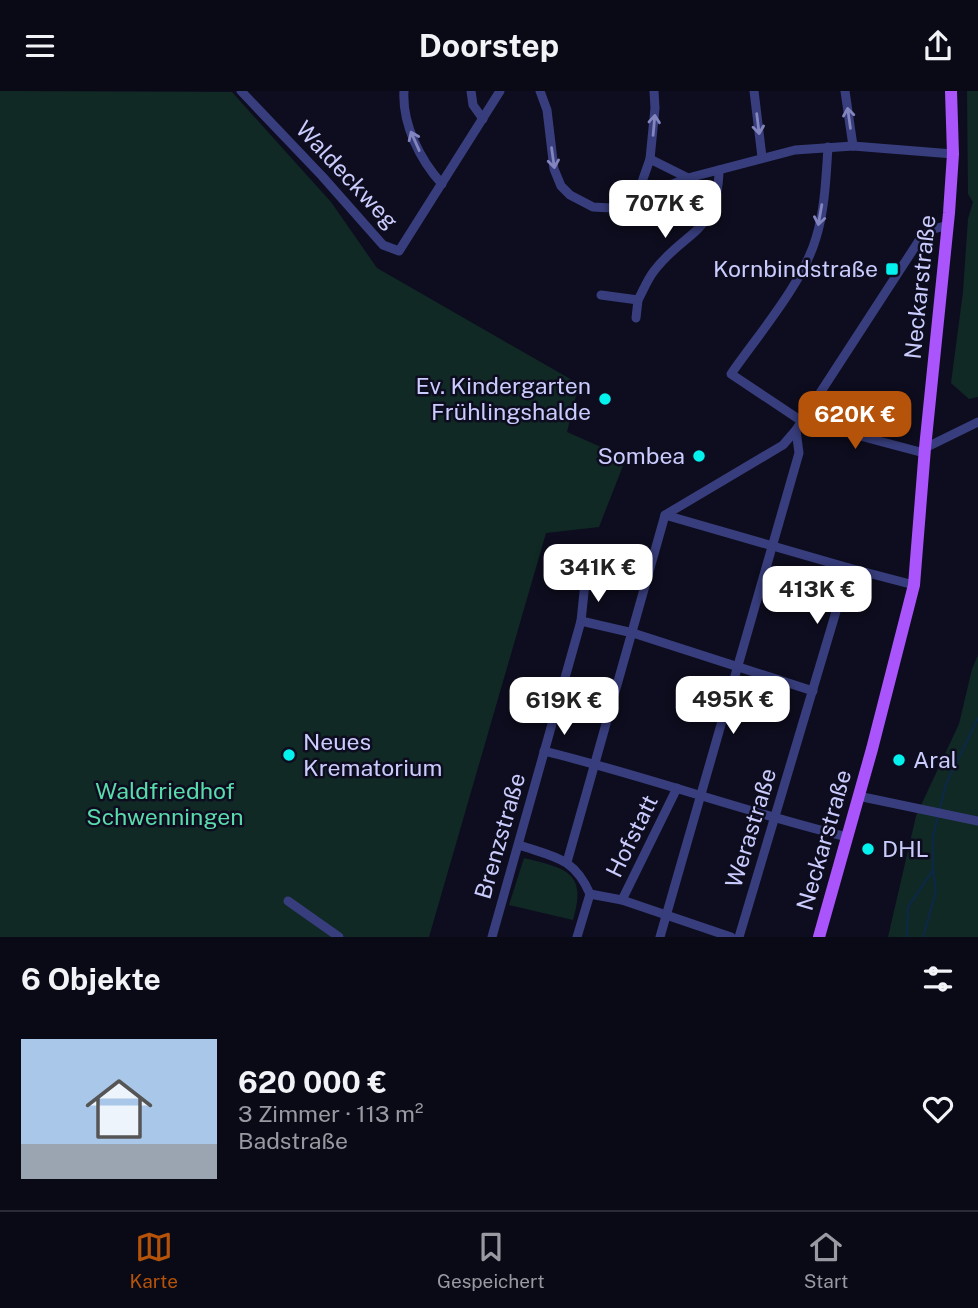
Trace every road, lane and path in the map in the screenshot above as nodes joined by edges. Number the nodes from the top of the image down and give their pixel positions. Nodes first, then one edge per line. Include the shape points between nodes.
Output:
1 (241, 91) edge
2 (404, 91) edge
3 (471, 91) edge
4 (500, 91) edge
5 (540, 91) edge
6 (654, 91) edge
7 (754, 91) edge
8 (845, 91) edge
9 (951, 91) edge
10 (483, 119) junction
11 (853, 146) junction
12 (828, 147) junction
13 (953, 154) junction
14 (762, 157) junction
15 (650, 159) junction
16 (719, 170) junction
17 (688, 178) junction
18 (442, 184) junction
19 (636, 198) junction
20 (948, 225) junction
21 (601, 295) dead end
22 (638, 300) junction
23 (636, 318) dead end
24 (800, 420) junction
25 (978, 422) edge
26 (796, 430) junction
27 (924, 451) junction
28 (665, 515) junction
29 (771, 546) junction
30 (849, 568) junction
31 (585, 583) dead end
32 (914, 585) junction
33 (581, 621) junction
34 (633, 633) junction
35 (737, 668) junction
36 (813, 691) junction
37 (544, 751) junction
38 (594, 763) junction
39 (677, 788) junction
40 (700, 795) junction
41 (858, 796) junction
42 (773, 818) junction
43 (978, 821) edge
44 (847, 837) junction
45 (519, 845) junction
46 (567, 862) junction
47 (590, 894) junction
48 (622, 900) junction
49 (288, 901) dead end
50 (666, 917) junction
51 (339, 937) edge
52 (492, 937) edge
53 (578, 937) edge
54 (660, 937) edge
55 (732, 937) edge
56 (739, 937) edge
57 (819, 937) edge

1 - 18 street, Waldeckweg via 383,245 399,251
18 -> 2 street via 414,142
3 - 10 street via 473,105
4 - 10 street
5 -> 19 street via 561,185 593,207 611,208
15 -> 6 street
7 -> 14 street
11 -> 8 street
9 - 13 main road, Neckarstraße
10 - 18 street
11 - 12 street
11 - 13 street
12 - 14 street
12 -> 24 street via 816,238 799,275 731,374
13 - 20 main road, Neckarstraße
14 - 16 street
15 - 17 street
15 - 19 street
16 - 17 street
16 - 22 street via 714,205 704,223 653,271
17 - 19 street
20 - 24 street via 922,236
20 - 27 main road, Neckarstraße
21 - 22 street
22 - 23 street
24 - 26 street
24 - 27 street
25 - 27 street
26 - 28 street via 783,445
26 - 29 street via 799,453
27 - 32 main road, Neckarstraße
28 - 29 street
28 - 34 street
29 - 30 street
29 - 35 street
30 - 32 street
30 - 36 street, Werastraße
31 - 33 street, Brenzstraße
32 - 41 main road, Neckarstraße
33 - 34 street
33 - 37 street, Brenzstraße
34 - 35 street
34 - 38 street
35 - 36 street
35 - 40 street
36 - 42 street, Werastraße
37 - 38 street
37 - 45 street, Brenzstraße
38 - 39 street
38 - 46 street
39 - 40 street
39 - 48 street, Hofstatt
40 - 42 street
40 - 50 street
41 - 43 street
41 - 44 main road, Neckarstraße
42 - 44 street
42 - 56 street, Werastraße
44 - 57 main road, Neckarstraße
45 - 46 street
45 - 52 street, Brenzstraße
46 - 47 street via 582,876
47 - 48 street
47 - 53 street
48 - 50 street
49 - 51 street
50 - 54 street
50 - 55 street

